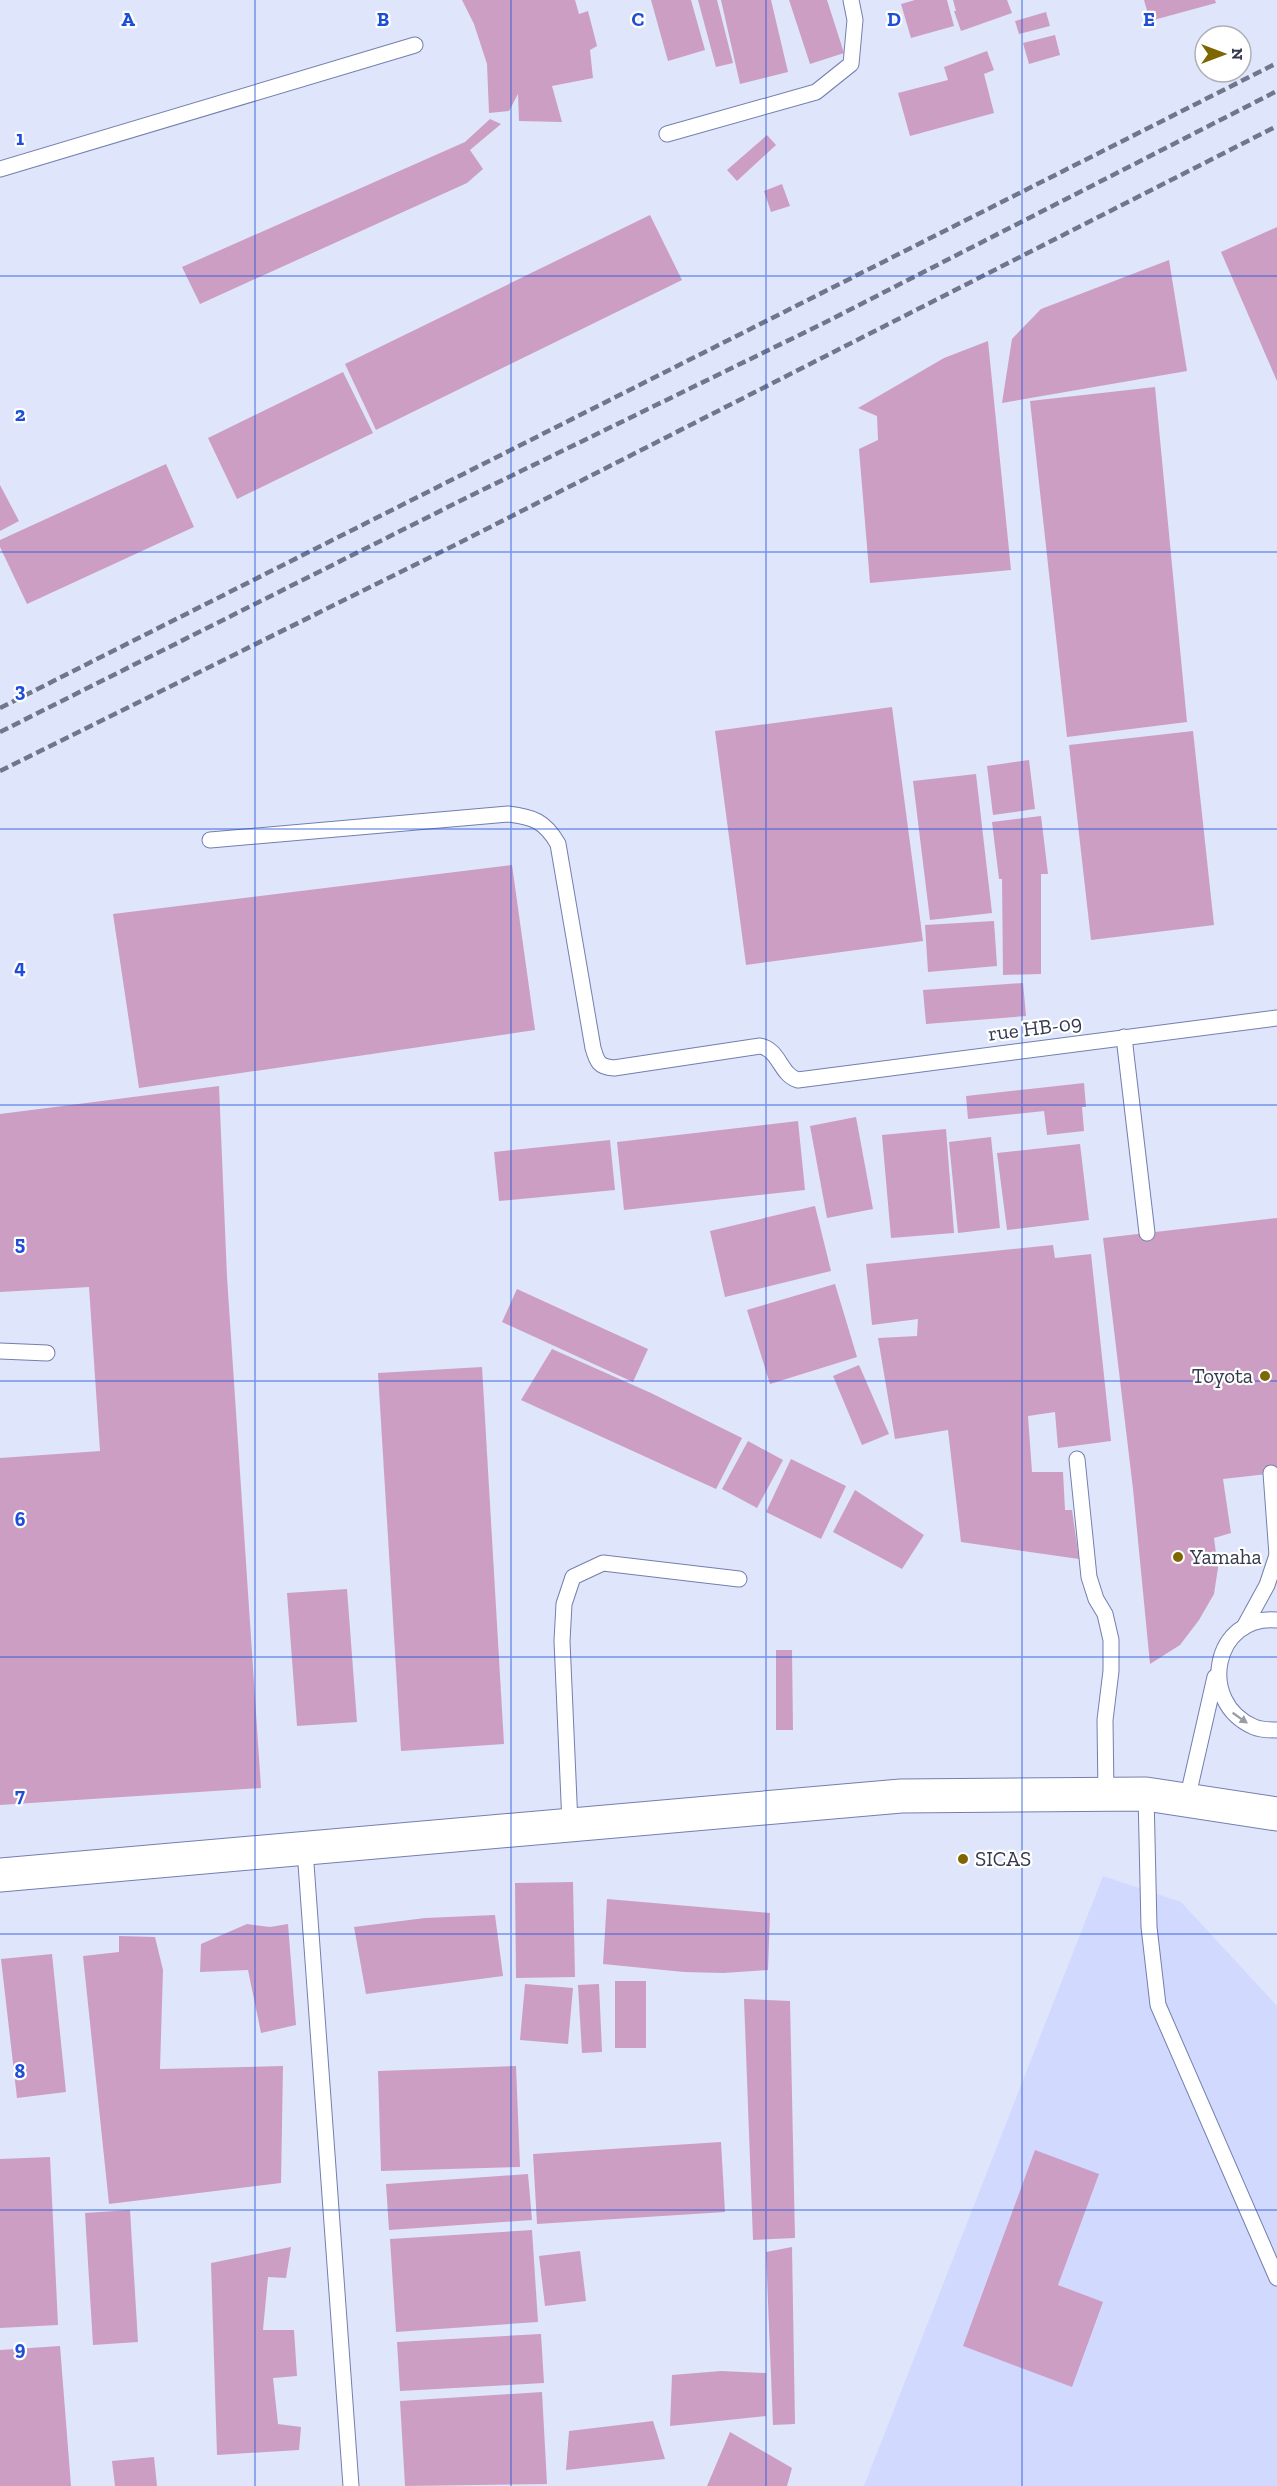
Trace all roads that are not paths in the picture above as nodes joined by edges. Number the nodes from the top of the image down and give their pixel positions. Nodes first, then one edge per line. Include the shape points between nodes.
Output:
1 (851, 0) edge
2 (415, 45) dead end
3 (667, 134) dead end
4 (0, 170) edge
5 (210, 840) dead end
6 (1277, 1018) edge
7 (1124, 1037) junction
8 (1148, 1233) dead end
9 (0, 1351) edge
10 (47, 1353) dead end
11 (1077, 1459) dead end
12 (1270, 1473) dead end
13 (1277, 1555) edge
14 (739, 1579) dead end
15 (1277, 1620) edge
16 (1244, 1627) junction
17 (1219, 1662) junction
18 (1277, 1730) edge
19 (1106, 1794) junction
20 (1146, 1794) junction
21 (1187, 1800) junction
22 (1277, 1814) edge
23 (570, 1824) junction
24 (305, 1850) junction
25 (0, 1875) edge
26 (1277, 2278) edge
27 (351, 2486) edge

1 - 3 lane via 855,20 852,64 816,92
2 - 4 lane
5 - 7 lane, rue HB-09 via 508,814 540,822 558,844 597,1062 603,1067 760,1047 771,1050 786,1073 798,1080
6 - 7 lane, rue HB-09
7 - 8 lane
9 - 10 lane
11 - 19 lane via 1089,1577 1111,1640 1105,1720
12 - 13 lane
13 - 16 lane via 1267,1585
14 - 23 lane via 603,1563 573,1577 564,1604 562,1641
15 - 16 lane via 1267,1619
16 - 17 lane via 1229,1641
17 -> 18 lane via 1219,1688 1234,1716 1256,1728
17 - 21 lane
19 - 20 street
19 - 23 street via 901,1796
20 - 21 street
20 - 26 lane via 1149,1927 1158,2006
21 - 22 street
23 - 24 street
24 - 25 street
24 - 27 lane

